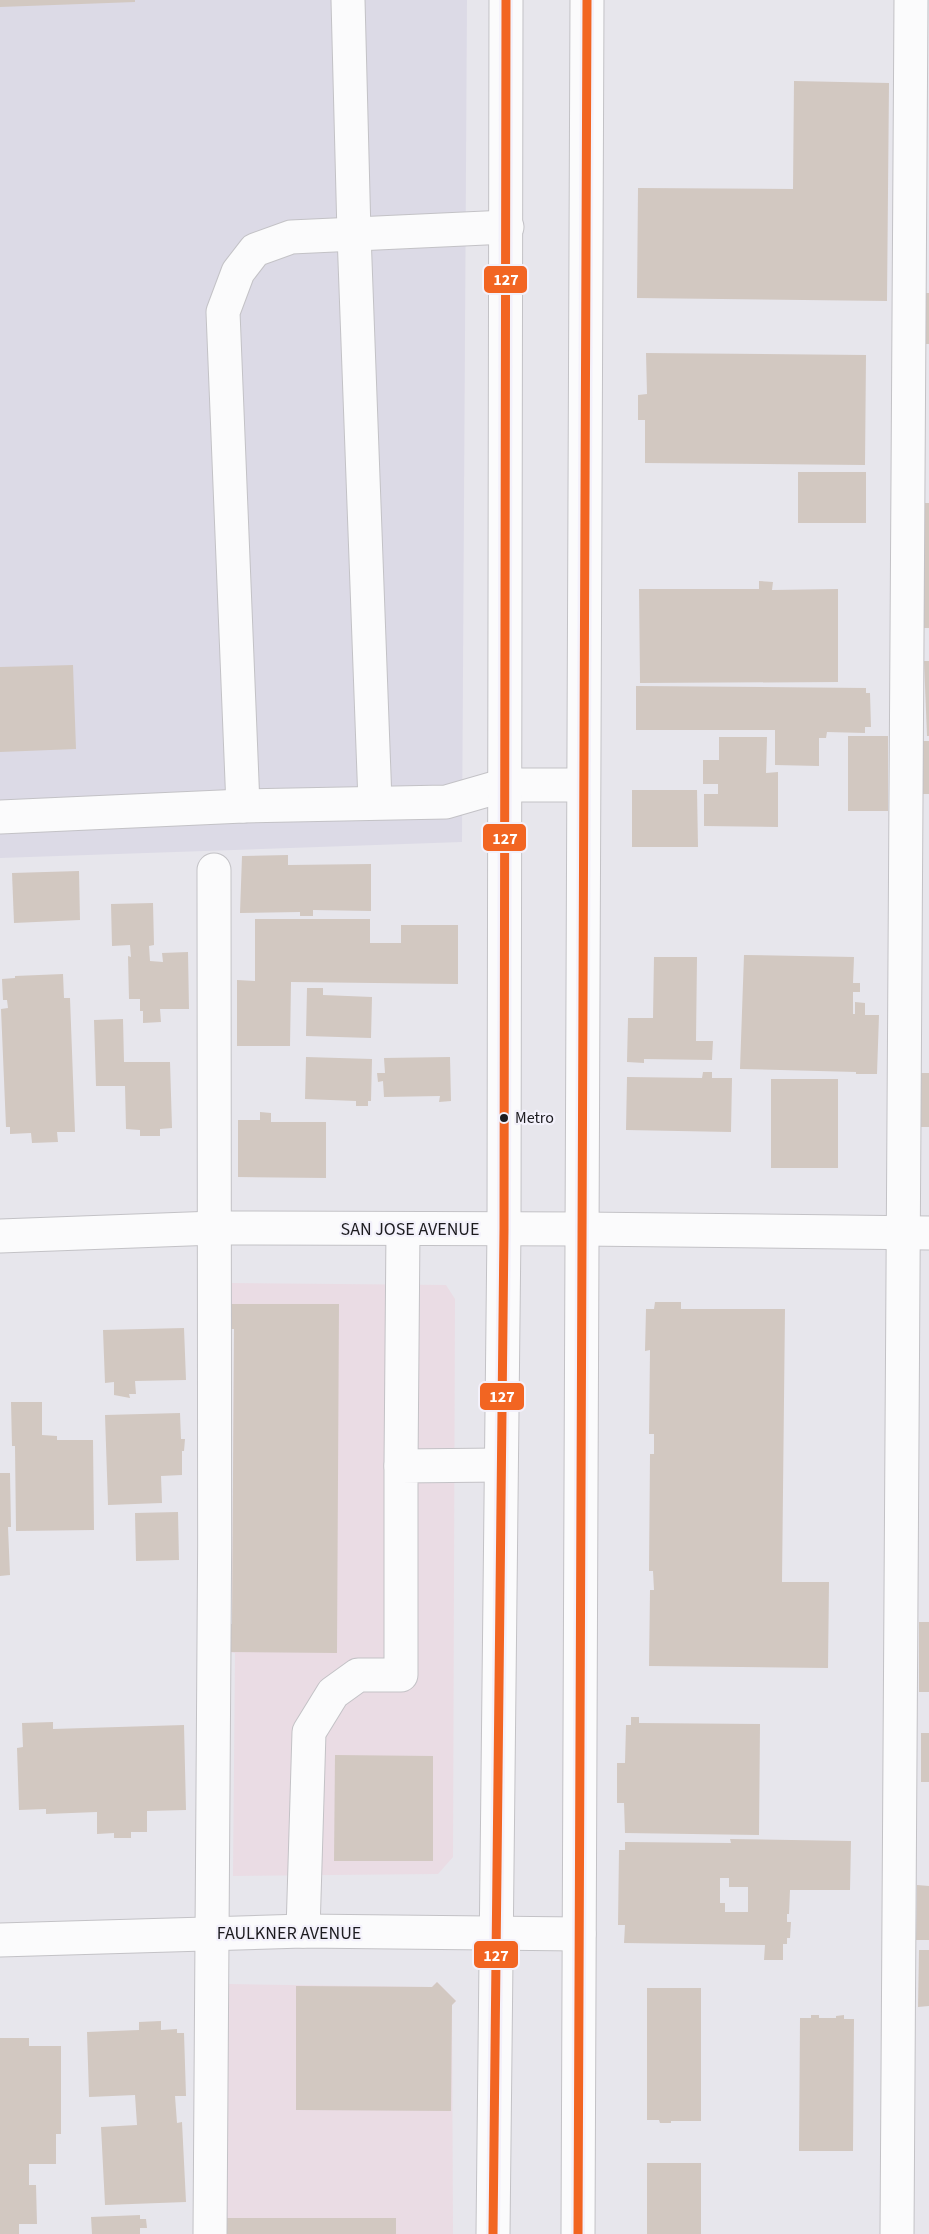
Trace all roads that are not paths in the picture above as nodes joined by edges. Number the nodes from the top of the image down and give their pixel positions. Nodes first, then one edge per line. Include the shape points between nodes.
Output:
1 (348, 0) edge
2 (506, 0) edge
3 (587, 0) edge
4 (911, 0) edge
5 (507, 227) junction
6 (354, 234) junction
7 (505, 785) junction
8 (583, 785) junction
9 (375, 802) junction
10 (243, 806) junction
11 (0, 817) edge
12 (214, 870) dead end
13 (215, 1228) junction
14 (403, 1229) junction
15 (504, 1229) junction
16 (582, 1229) junction
17 (916, 1233) edge
18 (0, 1236) edge
19 (401, 1466) junction
20 (500, 1466) junction
21 (303, 1931) junction
22 (213, 1933) junction
23 (495, 1934) junction
24 (579, 1934) junction
25 (0, 1940) edge
26 (210, 2234) edge
27 (493, 2234) edge
28 (578, 2234) edge
29 (897, 2234) edge

1 - 6 main road
2 - 5 main road
3 - 8 main road
4 - 17 main road
5 - 6 main road
5 - 7 main road
6 - 9 main road
6 - 10 main road via 291,237 255,250 238,272 223,312
7 - 8 main road
7 - 9 main road via 446,802
7 - 15 main road
8 - 16 main road
9 - 10 main road
10 - 11 main road
12 - 13 main road
13 - 14 main road, SAN JOSE AVENUE
13 - 18 main road, SAN JOSE AVENUE
13 - 22 main road
14 - 15 main road, SAN JOSE AVENUE
14 - 19 main road
15 - 16 main road, SAN JOSE AVENUE
15 - 20 main road
16 - 17 main road, SAN JOSE AVENUE
16 - 24 main road
17 - 29 main road
19 - 20 main road
19 - 21 main road via 401,1675 358,1675 333,1694 309,1732
20 - 23 main road
21 - 22 main road, FAULKNER AVENUE
21 - 23 main road, FAULKNER AVENUE
22 - 25 main road, FAULKNER AVENUE
22 - 26 main road
23 - 24 main road, FAULKNER AVENUE
23 - 27 main road
24 - 28 main road

